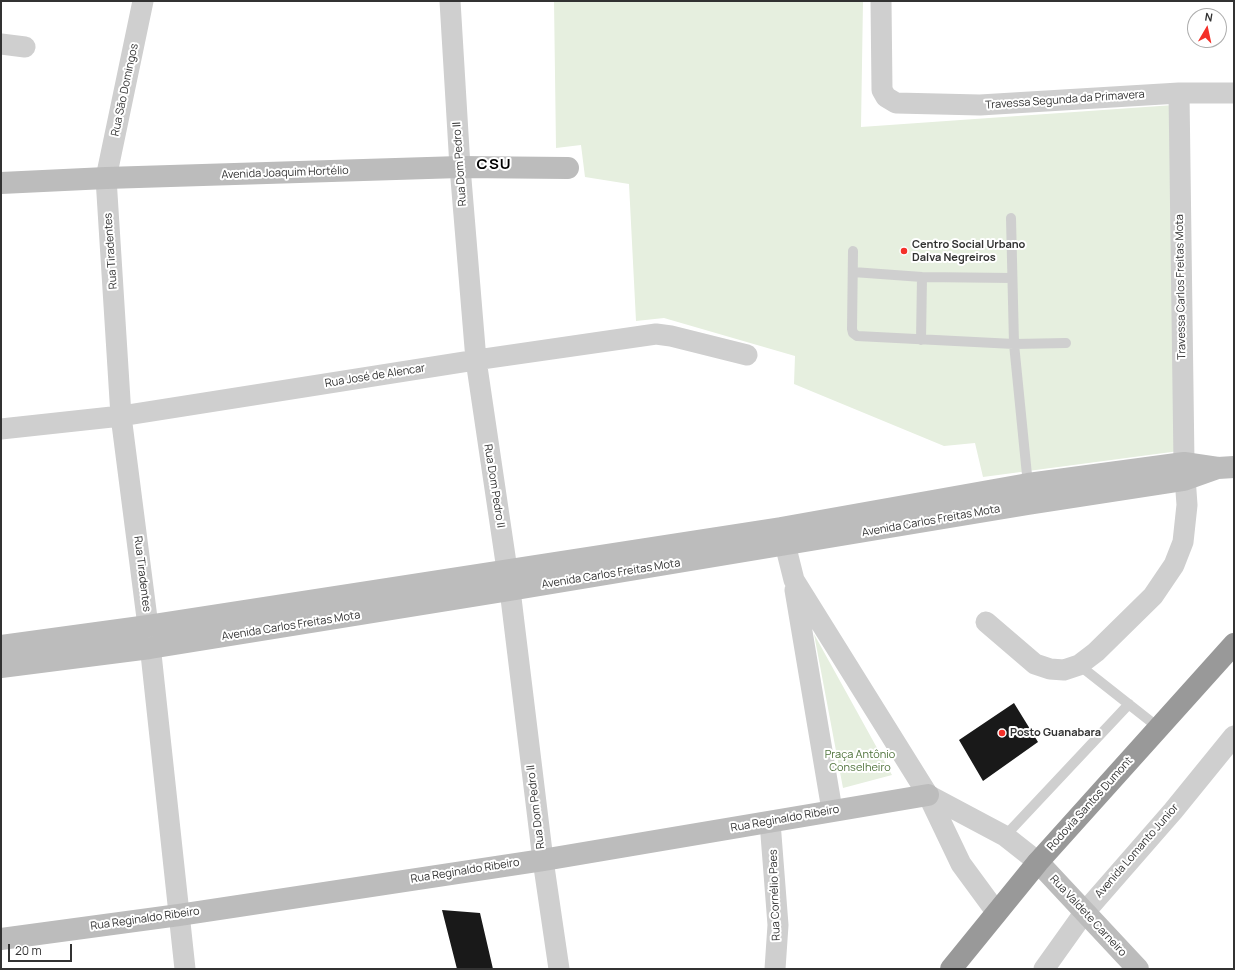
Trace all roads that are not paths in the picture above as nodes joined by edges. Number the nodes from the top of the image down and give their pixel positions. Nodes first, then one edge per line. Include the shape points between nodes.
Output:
1 (143, 1) edge
2 (450, 1) edge
3 (881, 1) edge
4 (1, 44) edge
5 (25, 47) dead end
6 (1179, 93) junction
7 (1234, 93) edge
8 (460, 167) junction
9 (568, 168) dead end
10 (106, 178) junction
11 (1, 183) edge
12 (1011, 218) dead end
13 (853, 251) dead end
14 (853, 272) junction
15 (922, 277) junction
16 (1012, 278) junction
17 (921, 340) junction
18 (1066, 342) dead end
19 (1014, 344) junction
20 (747, 355) dead end
21 (476, 360) junction
22 (121, 416) junction
23 (1, 429) edge
24 (1226, 468) edge
25 (1184, 472) junction
26 (1028, 494) junction
27 (782, 537) junction
28 (508, 580) junction
29 (794, 580) junction
30 (986, 622) dead end
31 (148, 626) junction
32 (1234, 644) edge
33 (1, 646) edge
34 (150, 648) junction
35 (1079, 665) junction
36 (1, 668) edge
37 (1129, 704) junction
38 (1159, 728) junction
39 (1234, 736) edge
40 (928, 795) junction
41 (832, 810) junction
42 (770, 822) junction
43 (1005, 836) junction
44 (543, 860) junction
45 (1038, 862) junction
46 (997, 913) junction
47 (1084, 913) junction
48 (179, 915) junction
49 (1, 939) edge
50 (185, 969) edge
51 (559, 969) edge
52 (775, 969) edge
53 (951, 969) edge
54 (1044, 969) edge
55 (1138, 969) edge

1 - 10 street, Rua São Domingos
2 - 8 street, Rua Dom Pedro II
3 - 6 street, Travessa Segunda da Primavera via 882,90 886,98 896,103 980,105
4 - 5 street
6 - 7 street, Travessa Segunda da Primavera
6 - 25 street, Travessa Carlos Freitas Mota
8 - 9 street, Avenida Joaquim Hortélio
8 - 10 street, Avenida Joaquim Hortélio
8 - 21 street, Rua Dom Pedro II
10 - 11 street, Avenida Joaquim Hortélio
10 - 22 street, Rua Tiradentes
12 - 16 lane
13 - 14 lane
14 - 15 lane
14 - 17 lane via 853,333 862,337
15 - 16 lane
15 - 17 lane
16 - 19 lane
17 - 19 lane
18 - 19 lane
19 - 26 lane
20 - 21 street, Rua José de Alencar via 656,334
21 - 22 street, Rua José de Alencar
21 - 28 street, Rua Dom Pedro II
22 - 23 street, Rua José de Alencar
22 - 31 street, Rua Tiradentes
24 - 25 street, Avenida Carlos Freitas Mota
25 - 26 street, Avenida Carlos Freitas Mota
25 - 35 street, Travessa Carlos Freitas Mota via 1187,521 1183,542 1174,565 1153,596 1096,652
26 - 27 street, Avenida Carlos Freitas Mota
27 - 28 street, Avenida Carlos Freitas Mota
27 - 29 street
28 - 31 street, Avenida Carlos Freitas Mota
28 - 34 street, Avenida Carlos Freitas Mota
28 - 44 street, Rua Dom Pedro II
29 - 40 street
29 - 41 street
30 - 35 street via 1035,664 1064,670
31 - 33 street, Avenida Carlos Freitas Mota
31 - 34 street, Rua Tiradentes
32 - 38 highway, Rodovia Santos Dumont
34 - 36 street, Avenida Carlos Freitas Mota
34 - 48 street, Rua Tiradentes
35 - 37 lane
37 - 38 lane
37 - 43 lane
38 - 45 highway, Rodovia Santos Dumont
39 - 47 street, Avenida Lomanto Junior
40 - 41 street, Rua Reginaldo Ribeiro
40 - 43 street
40 - 46 street via 961,864
41 - 42 street, Rua Reginaldo Ribeiro
42 - 44 street, Rua Reginaldo Ribeiro
42 - 52 street, Rua Cornélio Paes via 778,918
43 - 45 street
44 - 48 street, Rua Reginaldo Ribeiro
44 - 51 street, Rua Dom Pedro II
45 - 46 highway, Rodovia Santos Dumont
45 - 47 street, Rua Valdete Carneiro
46 - 53 highway, Rodovia Santos Dumont
47 - 54 street, Avenida Lomanto Junior
47 - 55 street, Rua Valdete Carneiro
48 - 49 street, Rua Reginaldo Ribeiro
48 - 50 street, Rua Tiradentes

